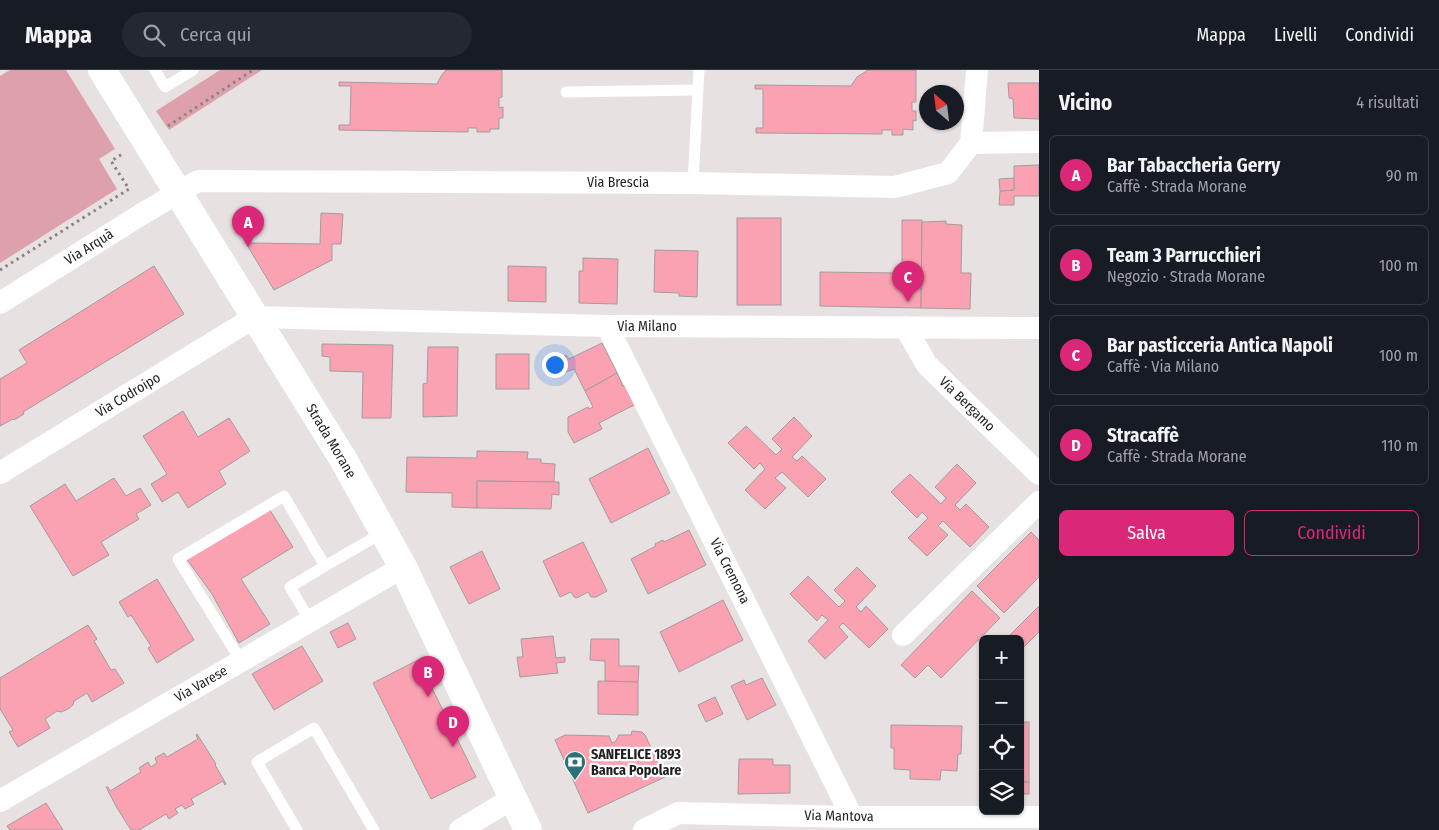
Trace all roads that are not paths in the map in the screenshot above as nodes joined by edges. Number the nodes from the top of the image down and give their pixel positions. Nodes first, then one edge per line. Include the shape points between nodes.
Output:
1 (102, 70) edge
2 (155, 70) edge
3 (193, 70) edge
4 (698, 70) edge
5 (977, 70) edge
6 (698, 90) junction
7 (566, 92) dead end
8 (1039, 142) edge
9 (971, 143) junction
10 (693, 183) junction
11 (178, 192) junction
12 (0, 303) edge
13 (255, 317) junction
14 (607, 326) junction
15 (905, 328) junction
16 (1039, 328) edge
17 (0, 473) edge
18 (1039, 474) edge
19 (1039, 502) edge
20 (384, 532) junction
21 (326, 566) junction
22 (403, 567) junction
23 (310, 621) junction
24 (903, 635) dead end
25 (241, 661) junction
26 (513, 798) junction
27 (0, 801) edge
28 (852, 817) junction
29 (1039, 817) edge
30 (297, 830) edge
31 (374, 830) edge
32 (460, 830) edge
33 (528, 830) edge
34 (644, 830) edge

1 - 11 street, Strada Morane
2 - 3 lane via 165,87
4 - 6 lane
5 - 9 street
6 - 7 lane
6 - 10 lane
8 - 9 street
9 - 10 street, Via Brescia via 948,174 895,187
10 - 11 street, Via Brescia via 198,180
11 - 12 street, Via Arquà
11 - 13 street, Strada Morane
13 - 14 street, Via Milano
13 - 17 street, Via Codroipo
13 - 20 street, Strada Morane
14 - 15 street, Via Milano
14 - 28 street, Via Cremona
15 - 16 street, Via Milano
15 - 18 street, Via Bergamo via 926,365
19 - 24 street
20 - 21 lane
20 - 22 street, Strada Morane
21 - 23 lane via 290,587
21 - 25 lane via 284,496 178,559
22 - 23 street, Via Varese
22 - 26 street, Strada Morane
23 - 25 street, Via Varese
25 - 27 street, Via Varese
26 - 32 street
26 - 33 street, Strada Morane
28 - 29 street, Via Mantova
28 - 34 street, Via Mantova via 678,813
30 - 31 lane via 257,762 314,728

